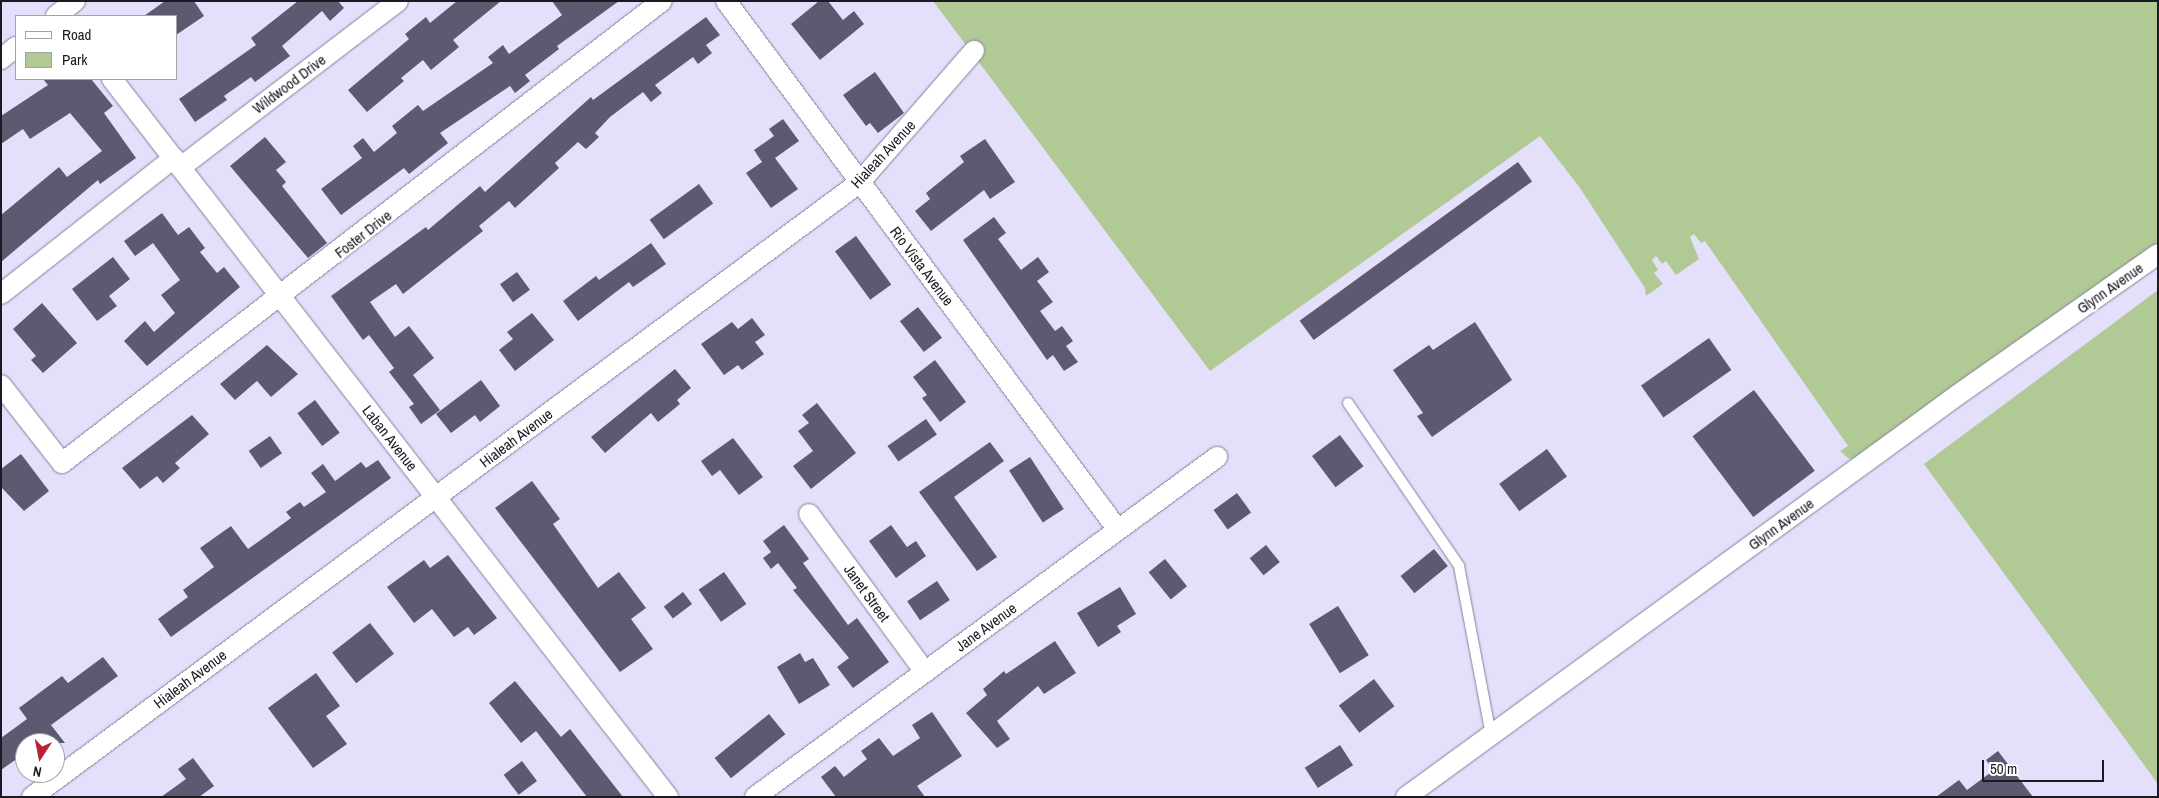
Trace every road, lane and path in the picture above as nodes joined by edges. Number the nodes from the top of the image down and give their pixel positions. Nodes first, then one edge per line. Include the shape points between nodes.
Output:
1 (398, 1) edge
2 (662, 1) edge
3 (726, 1) edge
4 (15, 48) edge
5 (974, 52) dead end
6 (1, 59) edge
7 (113, 80) edge
8 (177, 162) junction
9 (860, 182) junction
10 (2158, 254) edge
11 (1, 294) edge
12 (281, 297) junction
13 (1, 385) edge
14 (1348, 403) dead end
15 (1217, 457) dead end
16 (436, 497) junction
17 (809, 514) dead end
18 (1118, 530) junction
19 (925, 672) junction
20 (1491, 736) junction
21 (32, 797) edge
22 (668, 797) edge
23 (755, 797) edge
24 (1406, 797) edge

1 - 8 street, Wildwood Drive
2 - 12 street, Foster Drive
3 - 9 street, Rio Vista Avenue
4 - 6 street
5 - 9 street, Hialeah Avenue
7 - 8 street, Laban Avenue
8 - 11 street, Wildwood Drive
8 - 12 street, Laban Avenue
9 - 16 street, Hialeah Avenue
9 - 18 street, Rio Vista Avenue
10 - 20 street, Glynn Avenue via 1959,394
12 - 13 street, Foster Drive via 62,464
12 - 16 street, Laban Avenue
14 - 20 lane via 1459,566
15 - 18 street, Jane Avenue
16 - 21 street, Hialeah Avenue
16 - 22 street, Laban Avenue
17 - 19 street, Janet Street
18 - 19 street, Jane Avenue
19 - 23 street, Jane Avenue
20 - 24 street, Glynn Avenue

